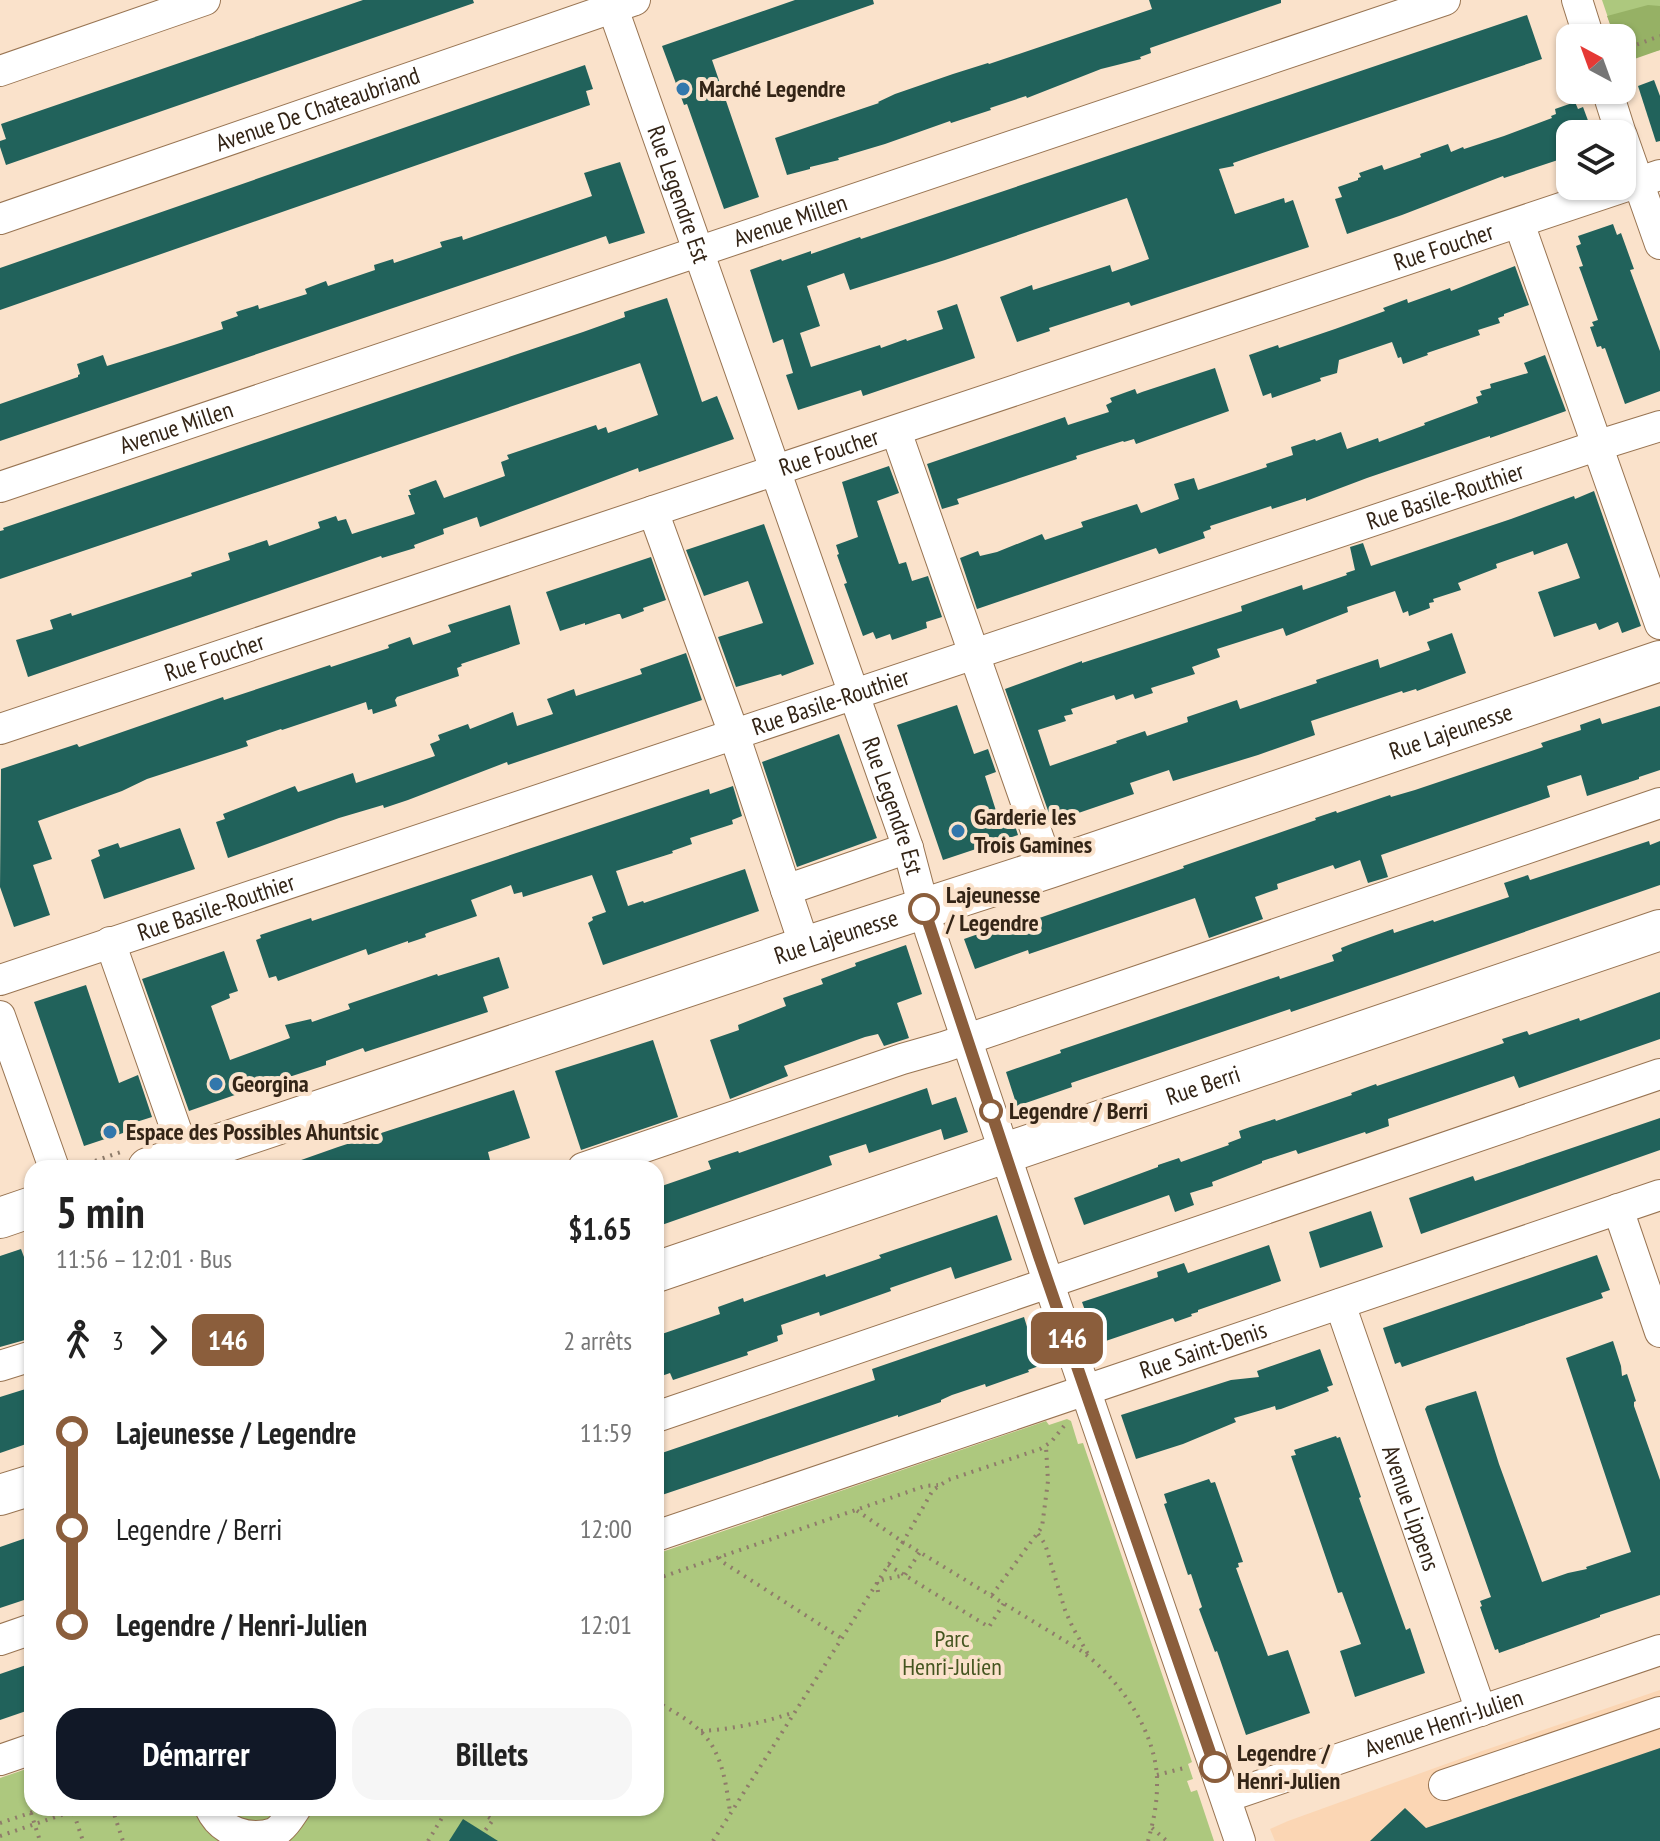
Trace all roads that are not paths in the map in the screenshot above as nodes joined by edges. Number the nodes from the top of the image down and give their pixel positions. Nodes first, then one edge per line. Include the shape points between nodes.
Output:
1 (205, 0) edge
2 (1445, 0) edge
3 (1577, 0) edge
4 (619, 2) edge
5 (1585, 24) edge
6 (0, 71) edge
7 (1636, 158) edge
8 (1649, 179) edge
9 (0, 219) edge
10 (1519, 223) junction
11 (1660, 244) edge
12 (697, 252) junction
13 (1660, 426) edge
14 (896, 431) junction
15 (1596, 446) junction
16 (775, 471) junction
17 (0, 487) edge
18 (653, 511) junction
19 (1660, 624) edge
20 (973, 654) junction
21 (1660, 661) edge
22 (854, 694) junction
23 (0, 729) edge
24 (734, 734) junction
25 (1660, 803) edge
26 (908, 848) junction
27 (1049, 868) junction
28 (786, 890) junction
29 (924, 909) junction
30 (1660, 930) edge
31 (110, 942) junction
32 (805, 947) junction
33 (0, 980) edge
34 (0, 1016) edge
35 (966, 1039) junction
36 (1660, 1074) edge
37 (1005, 1153) junction
38 (51, 1160) edge
39 (166, 1160) edge
40 (173, 1160) edge
41 (606, 1160) edge
42 (1660, 1195) edge
43 (1618, 1209) junction
44 (24, 1210) edge
45 (0, 1218) edge
46 (664, 1269) edge
47 (1049, 1284) junction
48 (1340, 1304) junction
49 (1659, 1324) edge
50 (24, 1358) edge
51 (0, 1366) edge
52 (1085, 1391) junction
53 (664, 1414) edge
54 (24, 1488) edge
55 (0, 1495) edge
56 (664, 1533) edge
57 (24, 1632) edge
58 (0, 1640) edge
59 (1660, 1650) edge
60 (1481, 1711) junction
61 (1660, 1712) edge
62 (24, 1752) edge
63 (0, 1760) edge
64 (1444, 1785) dead end
65 (1226, 1797) junction
66 (214, 1816) edge
67 (290, 1816) edge
68 (1240, 1841) edge

1 - 6 street
2 - 12 street, Avenue Millen
3 - 5 street
4 - 9 street, Avenue De Chateaubriand
4 - 12 street, Rue Legendre Est
7 - 8 street
8 - 10 street, Rue Foucher
8 - 11 street
10 - 14 street, Rue Foucher
10 - 15 street
12 - 16 street, Rue Legendre Est
12 - 17 street, Avenue Millen
13 - 15 street, Rue Basile-Routhier
14 - 16 street, Rue Foucher
14 - 20 street
15 - 19 street
15 - 20 street, Rue Basile-Routhier
16 - 18 street, Rue Foucher
16 - 22 street, Rue Legendre Est
18 - 23 street, Rue Foucher
18 - 24 street
20 - 22 street, Rue Basile-Routhier
20 - 27 street
21 - 27 main road, Rue Lajeunesse
22 - 24 street, Rue Basile-Routhier
22 - 26 street, Rue Legendre Est
24 - 28 street
24 - 31 street, Rue Basile-Routhier
25 - 35 street
26 - 28 street
26 - 29 street, Rue Legendre Est
27 - 29 main road, Rue Lajeunesse
28 - 32 street
29 - 32 main road, Rue Lajeunesse
29 - 35 street, Rue Legendre Est
30 - 37 main road, Rue Berri
31 - 33 street, Rue Basile-Routhier
31 - 39 street
32 - 40 main road, Rue Lajeunesse
34 - 38 street
35 - 37 street, Rue Legendre Est
35 - 41 street
36 - 47 street
37 - 46 main road, Rue Berri
37 - 47 street, Rue Legendre Est
42 - 43 street, Rue Saint-Denis
43 - 48 street, Rue Saint-Denis
43 - 49 street
44 - 45 main road
47 - 52 street, Rue Legendre Est
47 - 53 street
48 - 52 street, Rue Saint-Denis
48 - 60 street, Avenue Lippens
50 - 51 street
52 - 56 street, Rue Saint-Denis
52 - 65 street, Rue Legendre Est
54 - 55 main road
57 - 58 street
59 - 60 street, Avenue Henri-Julien
60 - 65 street, Avenue Henri-Julien
61 - 64 street
62 - 63 street
65 - 68 street, Rue Legendre Est
66 - 67 street via 227,1831 250,1839 274,1833

